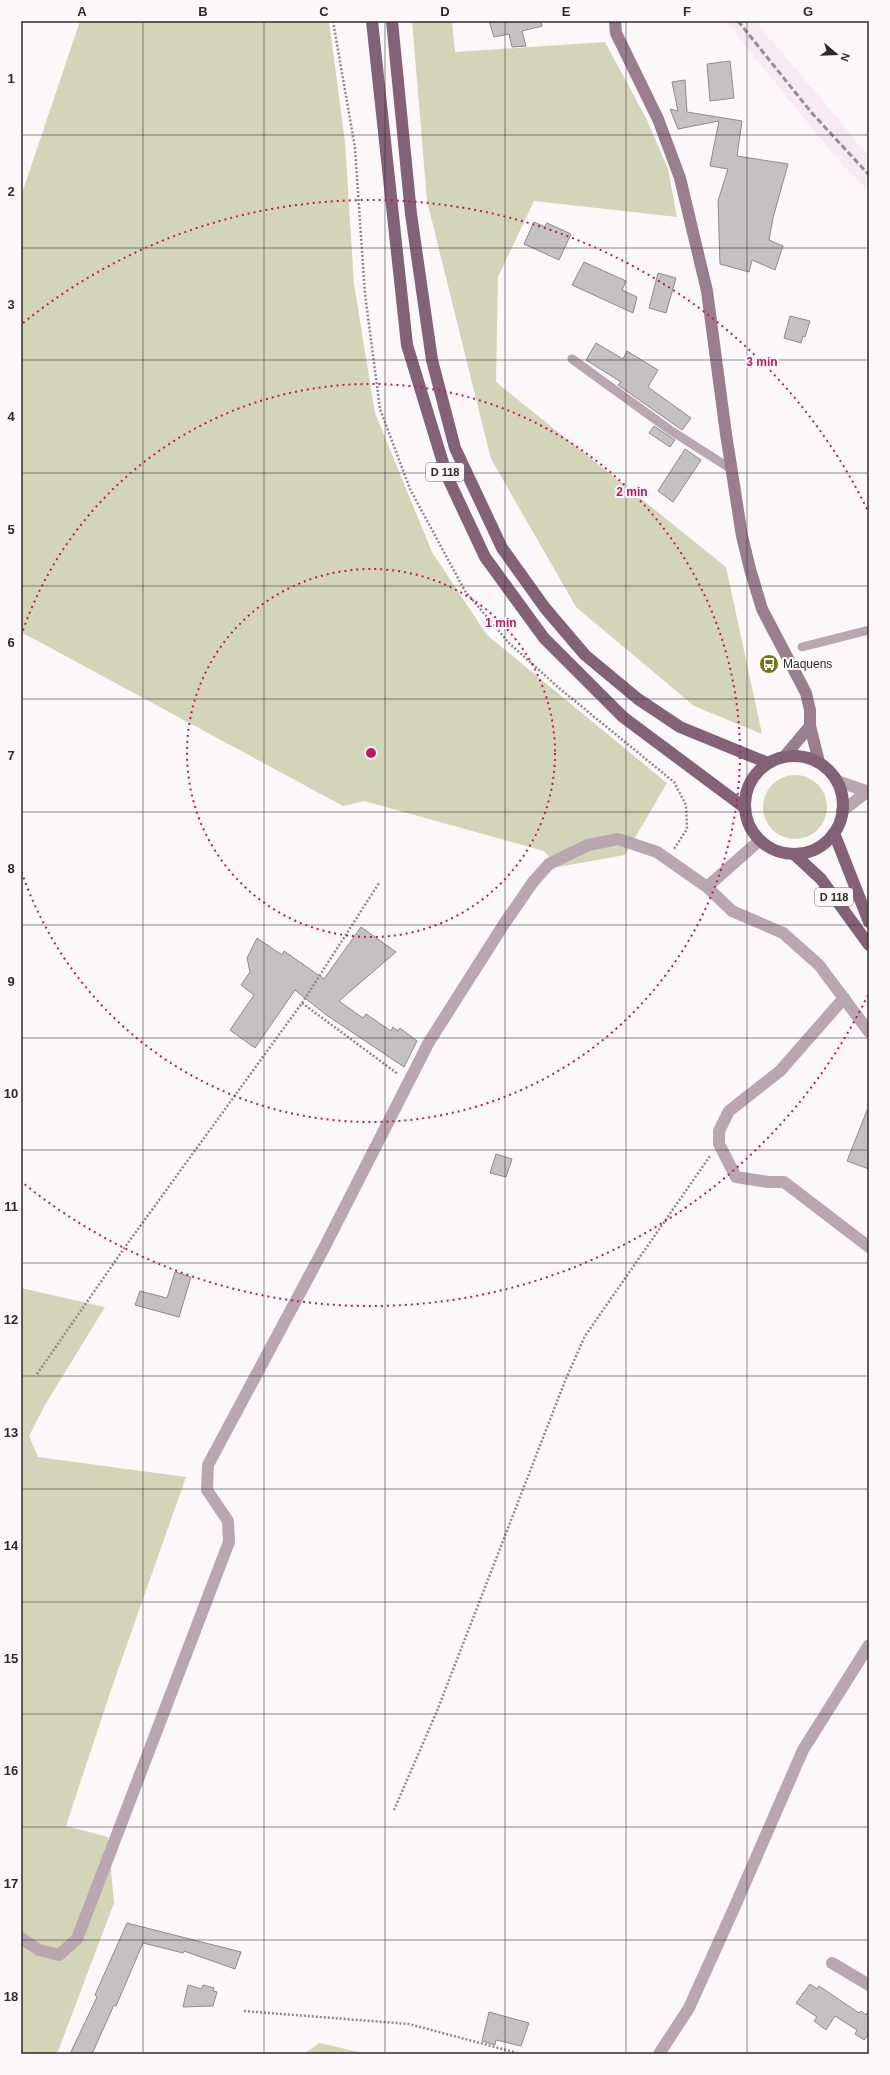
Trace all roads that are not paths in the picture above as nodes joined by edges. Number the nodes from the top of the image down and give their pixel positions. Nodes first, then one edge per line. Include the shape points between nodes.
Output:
1 (372, 21) edge
2 (392, 21) edge
3 (615, 21) edge
4 (572, 359) dead end
5 (731, 469) junction
6 (869, 630) edge
7 (802, 647) dead end
8 (810, 726) junction
9 (784, 756) junction
10 (819, 762) junction
11 (768, 763) junction
12 (837, 781) junction
13 (868, 792) edge
14 (745, 808) junction
15 (842, 811) junction
16 (834, 833) junction
17 (760, 840) junction
18 (794, 854) junction
19 (707, 887) junction
20 (869, 922) edge
21 (869, 945) edge
22 (844, 998) junction
23 (869, 1032) edge
24 (869, 1247) edge
25 (869, 1645) edge
26 (21, 1938) edge
27 (832, 1963) dead end
28 (869, 1985) edge
29 (659, 2054) edge

1 - 14 main road, D 118 via 407,345 447,476 484,557 544,638 623,717
2 - 11 main road, D 118 via 412,214 432,360 455,448 502,548 545,608 585,656 638,699 680,727
3 - 5 main road via 616,33 669,147 689,210 707,291
4 - 5 lane via 670,430
5 - 8 main road via 742,536 762,609 806,692
6 - 7 lane
8 - 9 main road
8 - 10 main road
9 - 10 main road via 802,756
9 - 11 main road
10 - 12 main road
11 - 14 main road via 755,776 747,792
12 - 13 street
12 - 15 main road via 843,797
13 - 15 street
14 - 17 main road via 750,827
15 - 16 main road
16 - 18 main road via 816,848
16 - 20 main road, D 118
17 - 18 main road via 776,850
17 - 19 street
18 - 21 main road, D 118 via 821,880
19 - 22 street via 732,911 783,933 818,965
19 - 26 street via 657,852 618,839 588,845 549,864 504,924 429,1042 323,1250 208,1465 207,1490 228,1520 229,1542 77,1939 59,1955 39,1950
22 - 23 street
22 - 24 street via 780,1072 729,1111 718,1131 719,1144 736,1177 784,1182
25 - 29 street via 803,1750 689,2008
27 - 28 street

